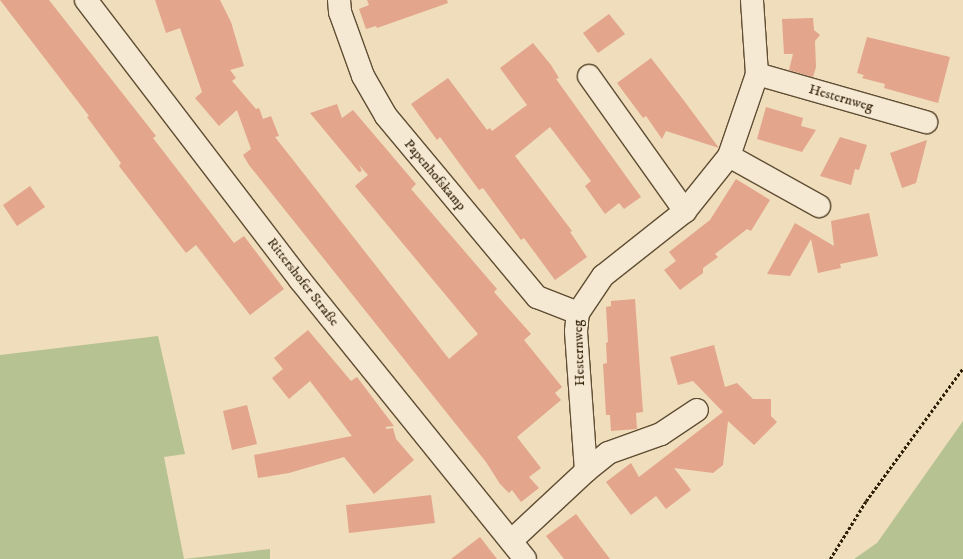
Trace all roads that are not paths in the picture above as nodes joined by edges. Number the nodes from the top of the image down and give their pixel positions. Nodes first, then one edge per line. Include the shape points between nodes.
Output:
1 (86, 0) edge
2 (339, 0) edge
3 (752, 0) edge
4 (757, 74) junction
5 (589, 76) dead end
6 (926, 122) dead end
7 (729, 156) junction
8 (819, 206) dead end
9 (685, 211) junction
10 (578, 313) junction
11 (697, 410) dead end
12 (586, 471) junction
13 (511, 541) junction
14 (525, 559) edge

1 - 13 street, Rittershofer Straße via 300,280
2 - 10 street, Papenhofskamp via 340,12 363,76 386,116 537,297
3 - 4 street, Hesternweg
4 - 6 street, Hesternweg
4 - 7 street, Hesternweg
5 - 9 street
7 - 8 street
7 - 9 street, Hesternweg
9 - 10 street, Hesternweg via 603,276
10 - 12 street, Hesternweg via 576,331
11 - 12 street via 661,434 608,453
12 - 13 street
13 - 14 street, Rittershofer Straße

